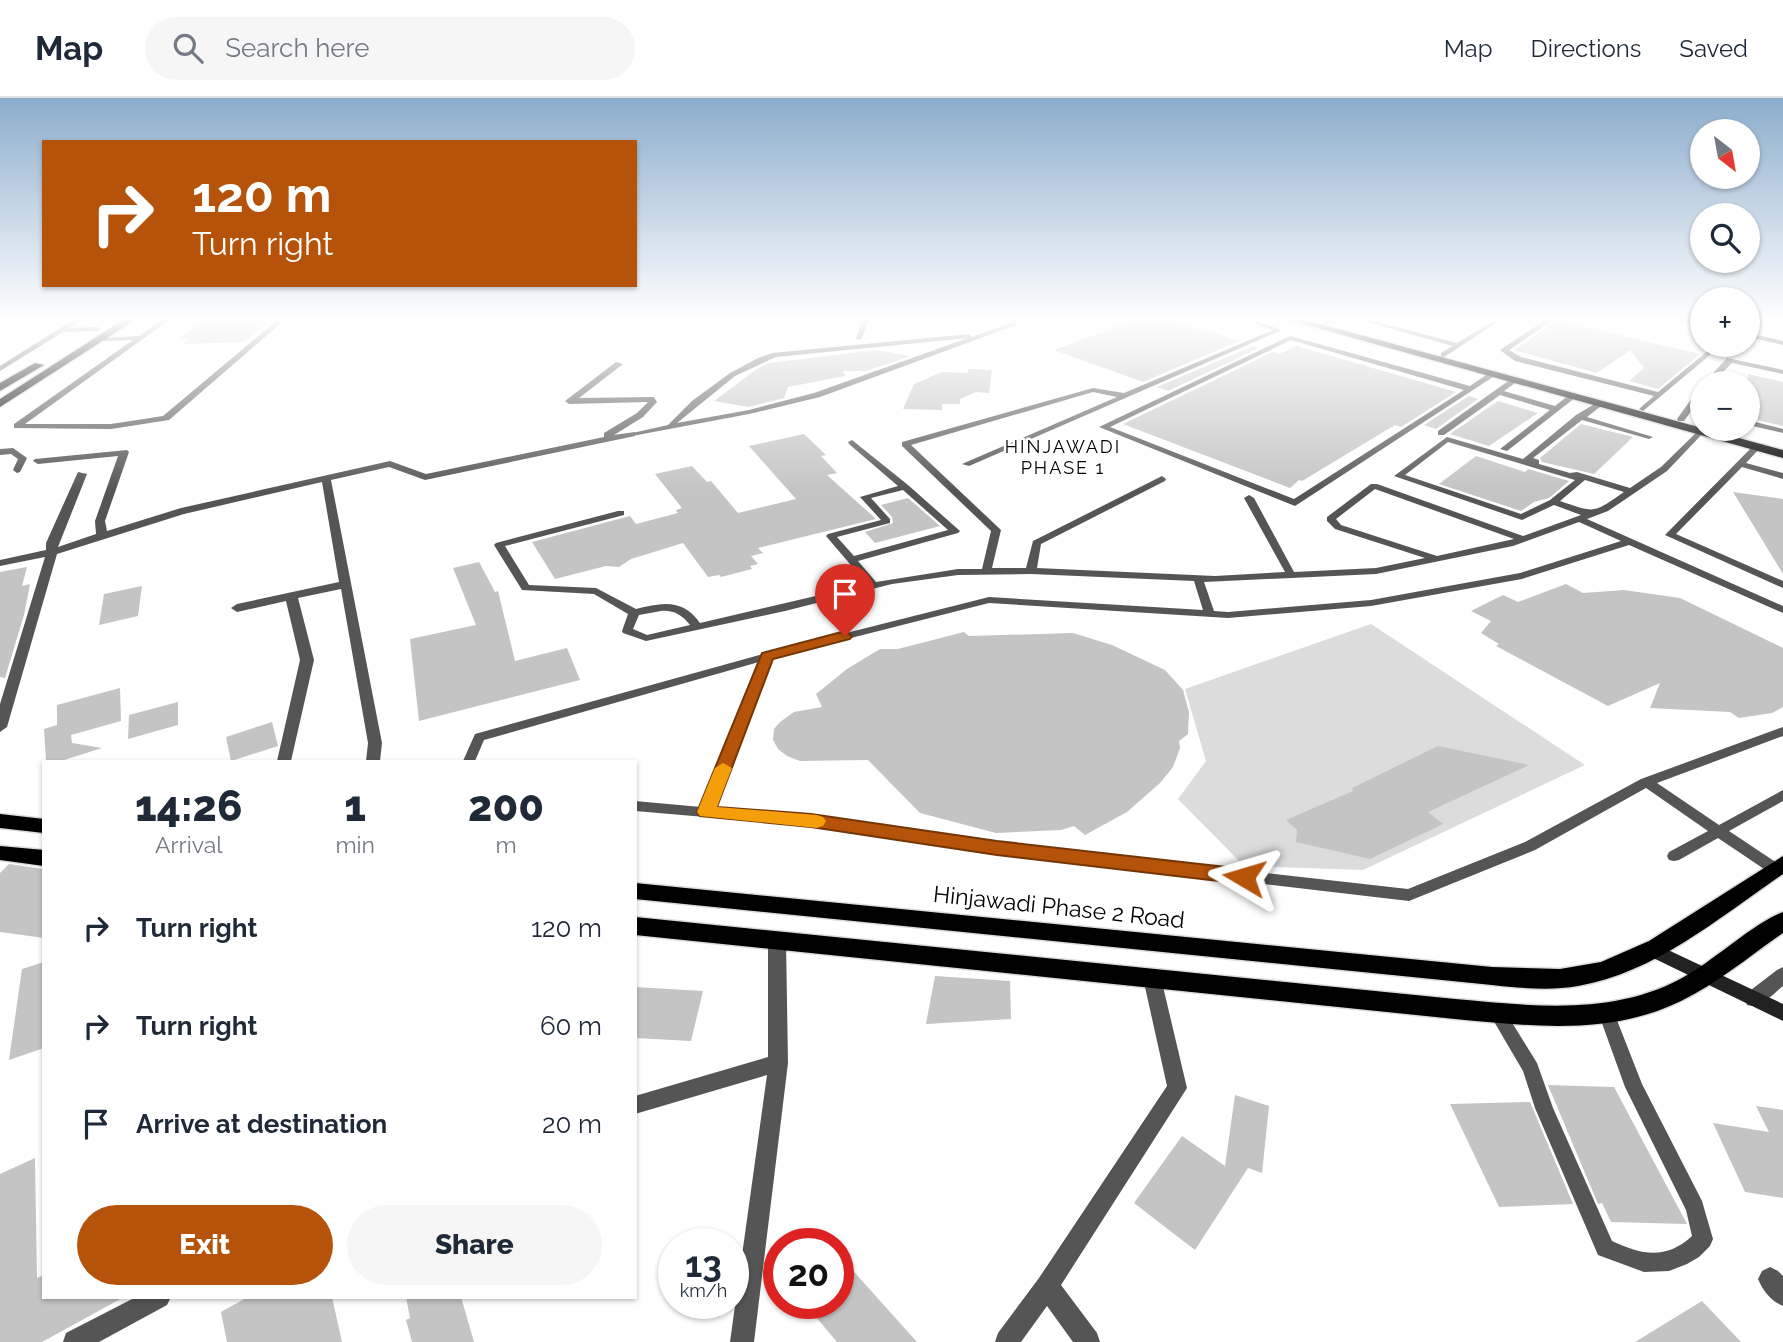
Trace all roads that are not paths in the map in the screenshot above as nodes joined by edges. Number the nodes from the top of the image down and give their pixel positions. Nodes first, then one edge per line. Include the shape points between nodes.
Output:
1 (22, 376) edge
2 (40, 376) edge
3 (87, 376) edge
4 (215, 376) edge
5 (603, 376) edge
6 (732, 376) edge
7 (870, 376) edge
8 (1172, 376) edge
9 (1210, 376) edge
10 (1428, 376) edge
11 (1490, 376) edge
12 (1496, 376) edge
13 (1522, 376) edge
14 (1585, 376) edge
15 (1681, 376) edge
16 (1514, 381) junction
17 (0, 388) edge
18 (1471, 388) junction
19 (1498, 392) junction
20 (1659, 395) junction
21 (1126, 396) junction
22 (1572, 397) junction
23 (0, 404) edge
24 (1598, 404) junction
25 (1689, 407) edge
26 (1556, 409) junction
27 (1643, 409) junction
28 (1579, 417) junction
29 (1681, 419) junction
30 (1690, 423) edge
31 (1690, 425) edge
32 (1760, 425) edge
33 (669, 426) junction
34 (1783, 431) edge
35 (1441, 433) dead end
36 (632, 434) joint
37 (1650, 437) dead end
38 (1690, 441) edge
39 (1740, 441) edge
40 (1760, 441) edge
41 (593, 442) junction
42 (852, 443) dead end
43 (1758, 447) junction
44 (1783, 447) edge
45 (1504, 449) dead end
46 (0, 452) edge
47 (1783, 454) edge
48 (38, 461) dead end
49 (967, 464) dead end
50 (1742, 464) junction
51 (17, 470) dead end
52 (82, 474) dead end
53 (1783, 476) edge
54 (327, 478) junction
55 (1162, 479) dead end
56 (905, 487) junction
57 (1630, 491) junction
58 (1249, 498) dead end
59 (1553, 502) junction
60 (621, 513) dead end
61 (1584, 516) junction
62 (102, 535) junction
63 (1523, 539) junction
64 (1631, 541) junction
65 (52, 552) junction
66 (1436, 559) junction
67 (851, 560) junction
68 (0, 564) edge
69 (987, 570) junction
70 (1031, 571) junction
71 (1291, 575) junction
72 (1198, 579) junction
73 (346, 584) junction
74 (1783, 584) edge
75 (873, 585) junction
76 (291, 596) junction
77 (237, 608) dead end
78 (1783, 610) edge
79 (634, 613) junction
80 (1210, 614) junction
81 (697, 627) junction
82 (767, 656) junction
83 (0, 727) edge
84 (1783, 731) edge
85 (284, 760) edge
86 (373, 760) edge
87 (469, 760) edge
88 (1646, 782) junction
89 (1783, 795) edge
90 (637, 806) edge
91 (706, 812) junction
92 (0, 821) edge
93 (42, 826) edge
94 (1719, 832) junction
95 (0, 853) edge
96 (1674, 856) dead end
97 (42, 858) edge
98 (1779, 867) edge
99 (637, 891) edge
100 (1783, 921) edge
101 (637, 926) edge
102 (778, 941) junction
103 (1651, 949) junction
104 (1704, 975) junction
105 (1783, 975) edge
106 (1152, 978) junction
107 (1754, 999) junction
108 (1497, 1013) junction
109 (1783, 1013) edge
110 (1607, 1015) junction
111 (778, 1063) junction
112 (637, 1104) edge
113 (1047, 1286) junction
114 (155, 1299) edge
115 (75, 1342) edge
116 (742, 1342) edge
117 (1007, 1342) edge
118 (1088, 1342) edge

1 - 17 main road
2 - 23 main road
3 - 4 lane via 17,426 104,427 166,418
5 - 41 street via 569,401 642,397 653,402 640,415
6 - 33 lane
7 - 33 lane via 817,395
8 - 21 lane
9 - 18 lane via 1103,427 1295,503
10 - 18 lane
11 - 18 lane
12 - 16 main road
13 - 27 main road
14 - 20 lane
15 - 20 lane
16 - 19 lane
16 - 22 main road
19 - 26 lane
19 - 35 lane
20 - 27 lane
21 - 49 lane
21 - 69 lane via 1093,390 905,444 996,530
22 - 24 main road
22 - 26 lane
24 - 28 lane
24 - 31 main road
25 - 29 lane
26 - 45 lane
27 - 29 main road
28 - 37 lane
28 - 57 lane via 1527,459
29 - 30 main road
32 - 34 lane
33 - 36 lane
36 - 41 street
38 - 57 lane via 1664,469
39 - 43 main road
40 - 44 main road
41 - 54 street via 425,477 390,464
42 - 56 lane
43 - 47 main road
43 - 50 lane
46 - 51 lane via 13,451 23,458
48 - 62 street via 124,452 100,521
50 - 53 lane
50 - 74 lane via 1670,535
52 - 65 street via 52,542
54 - 62 street via 181,511
54 - 73 street
55 - 70 lane via 1035,543
56 - 67 lane via 865,497 887,521 831,536
56 - 67 lane via 955,531
57 - 61 lane via 1605,509
58 - 71 lane
59 - 59 lane via 1581,479 1447,439 1398,476 1522,517
59 - 61 lane
60 - 79 lane via 499,545 526,588 596,590
61 - 63 lane
61 - 64 lane
62 - 65 street
63 - 66 lane
63 - 66 lane via 1374,486 1330,519 1338,527
64 - 78 lane
64 - 80 lane via 1522,576 1403,597
65 - 68 street
65 - 83 street
66 - 71 lane via 1376,571
67 - 75 lane
69 - 70 lane
69 - 75 lane
70 - 72 lane
71 - 72 lane
72 - 80 lane
73 - 76 street
73 - 86 street via 375,743
75 - 81 lane
76 - 77 street
76 - 85 street via 307,660
79 - 81 lane via 669,606 690,615
79 - 81 lane via 627,631 646,638
80 - 82 lane via 989,600
82 - 87 lane via 479,737
82 - 91 lane
84 - 88 lane
88 - 91 lane via 1530,846 1409,895
88 - 94 lane
89 - 94 lane
90 - 91 lane
92 - 93 main road
94 - 96 lane
94 - 98 lane
95 - 97 main road
98 - 103 main road, Hinjawadi Phase 2 Road
99 - 103 main road, Hinjawadi Phase 2 Road via 1510,977 1577,977 1630,962
100 - 104 main road
101 - 102 main road
102 - 106 main road
102 - 111 street
103 - 104 street
104 - 107 street
104 - 110 main road via 1670,996
105 - 107 street
106 - 108 main road
106 - 113 street via 1177,1087
107 - 109 street
108 - 110 main road
108 - 110 lane via 1531,1068 1605,1248 1632,1261 1663,1264 1691,1253 1703,1239 1695,1208 1634,1087
111 - 112 street
111 - 116 street
113 - 117 street
113 - 118 street
114 - 115 street

